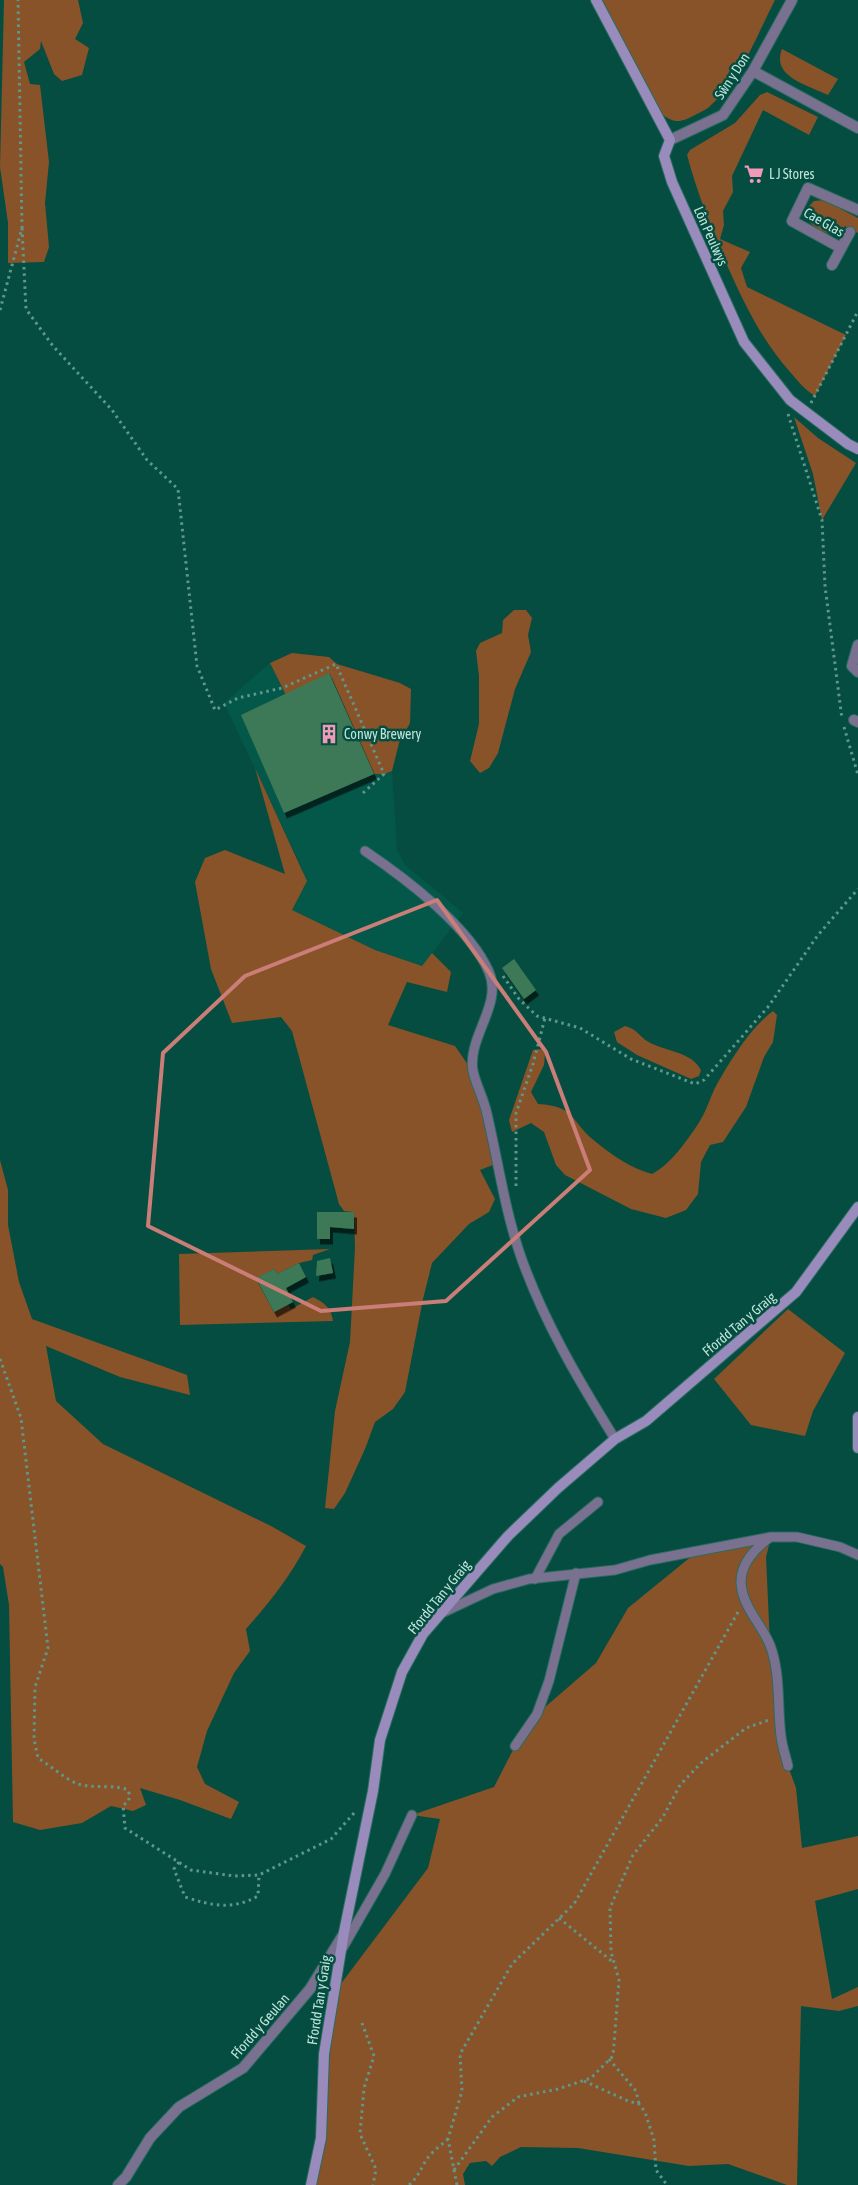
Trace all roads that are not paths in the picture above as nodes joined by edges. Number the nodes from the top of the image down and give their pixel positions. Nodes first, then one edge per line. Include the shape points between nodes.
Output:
1 (596, 0) edge
2 (792, 0) edge
3 (753, 71) junction
4 (858, 128) edge
5 (670, 140) junction
6 (858, 210) edge
7 (850, 232) dead end
8 (841, 248) junction
9 (832, 265) dead end
10 (858, 449) edge
11 (858, 645) edge
12 (858, 672) edge
13 (365, 852) dead end
14 (858, 1207) edge
15 (858, 1417) edge
16 (615, 1439) junction
17 (858, 1448) edge
18 (598, 1502) dead end
19 (771, 1537) junction
20 (858, 1555) edge
21 (576, 1573) junction
22 (535, 1579) junction
23 (441, 1613) junction
24 (516, 1746) dead end
25 (788, 1766) dead end
26 (412, 1814) dead end
27 (344, 1932) junction
28 (341, 1950) junction
29 (118, 2185) edge
30 (311, 2185) edge

1 - 5 street
2 - 3 street, Sŵn y Don
3 - 4 street
3 - 5 street, Sŵn y Don via 723,116
5 - 10 street, Lôn Peulwys via 664,156 672,182 744,342 790,400
6 - 8 street, Cae Glas via 808,188 792,221
7 - 8 street, Cae Glas
8 - 9 street, Cae Glas
11 - 12 street via 852,666
13 - 16 lane via 390,868 451,919 490,973 491,1001 472,1058 473,1072 486,1107 521,1258 550,1326
14 - 16 street, Ffordd Tan y Graig via 796,1292 646,1421
15 - 17 street
16 - 23 street, Ffordd Tan y Graig via 508,1536
18 - 22 lane via 559,1534
19 - 20 lane via 797,1537 840,1547
19 - 21 lane via 614,1570
19 - 25 lane via 745,1563 741,1581 749,1610 770,1645 776,1666 781,1739
21 - 22 lane
21 - 24 lane via 549,1681 537,1714
22 - 23 lane via 493,1589
23 - 27 street, Ffordd Tan y Graig via 423,1634 402,1672 380,1740 374,1791
26 - 28 lane via 385,1874
27 - 28 street, Ffordd Tan y Graig
27 - 29 street, Ffordd y Geulan via 310,1989 243,2068 179,2107 150,2138
28 - 30 street, Ffordd Tan y Graig via 324,2054 322,2138

